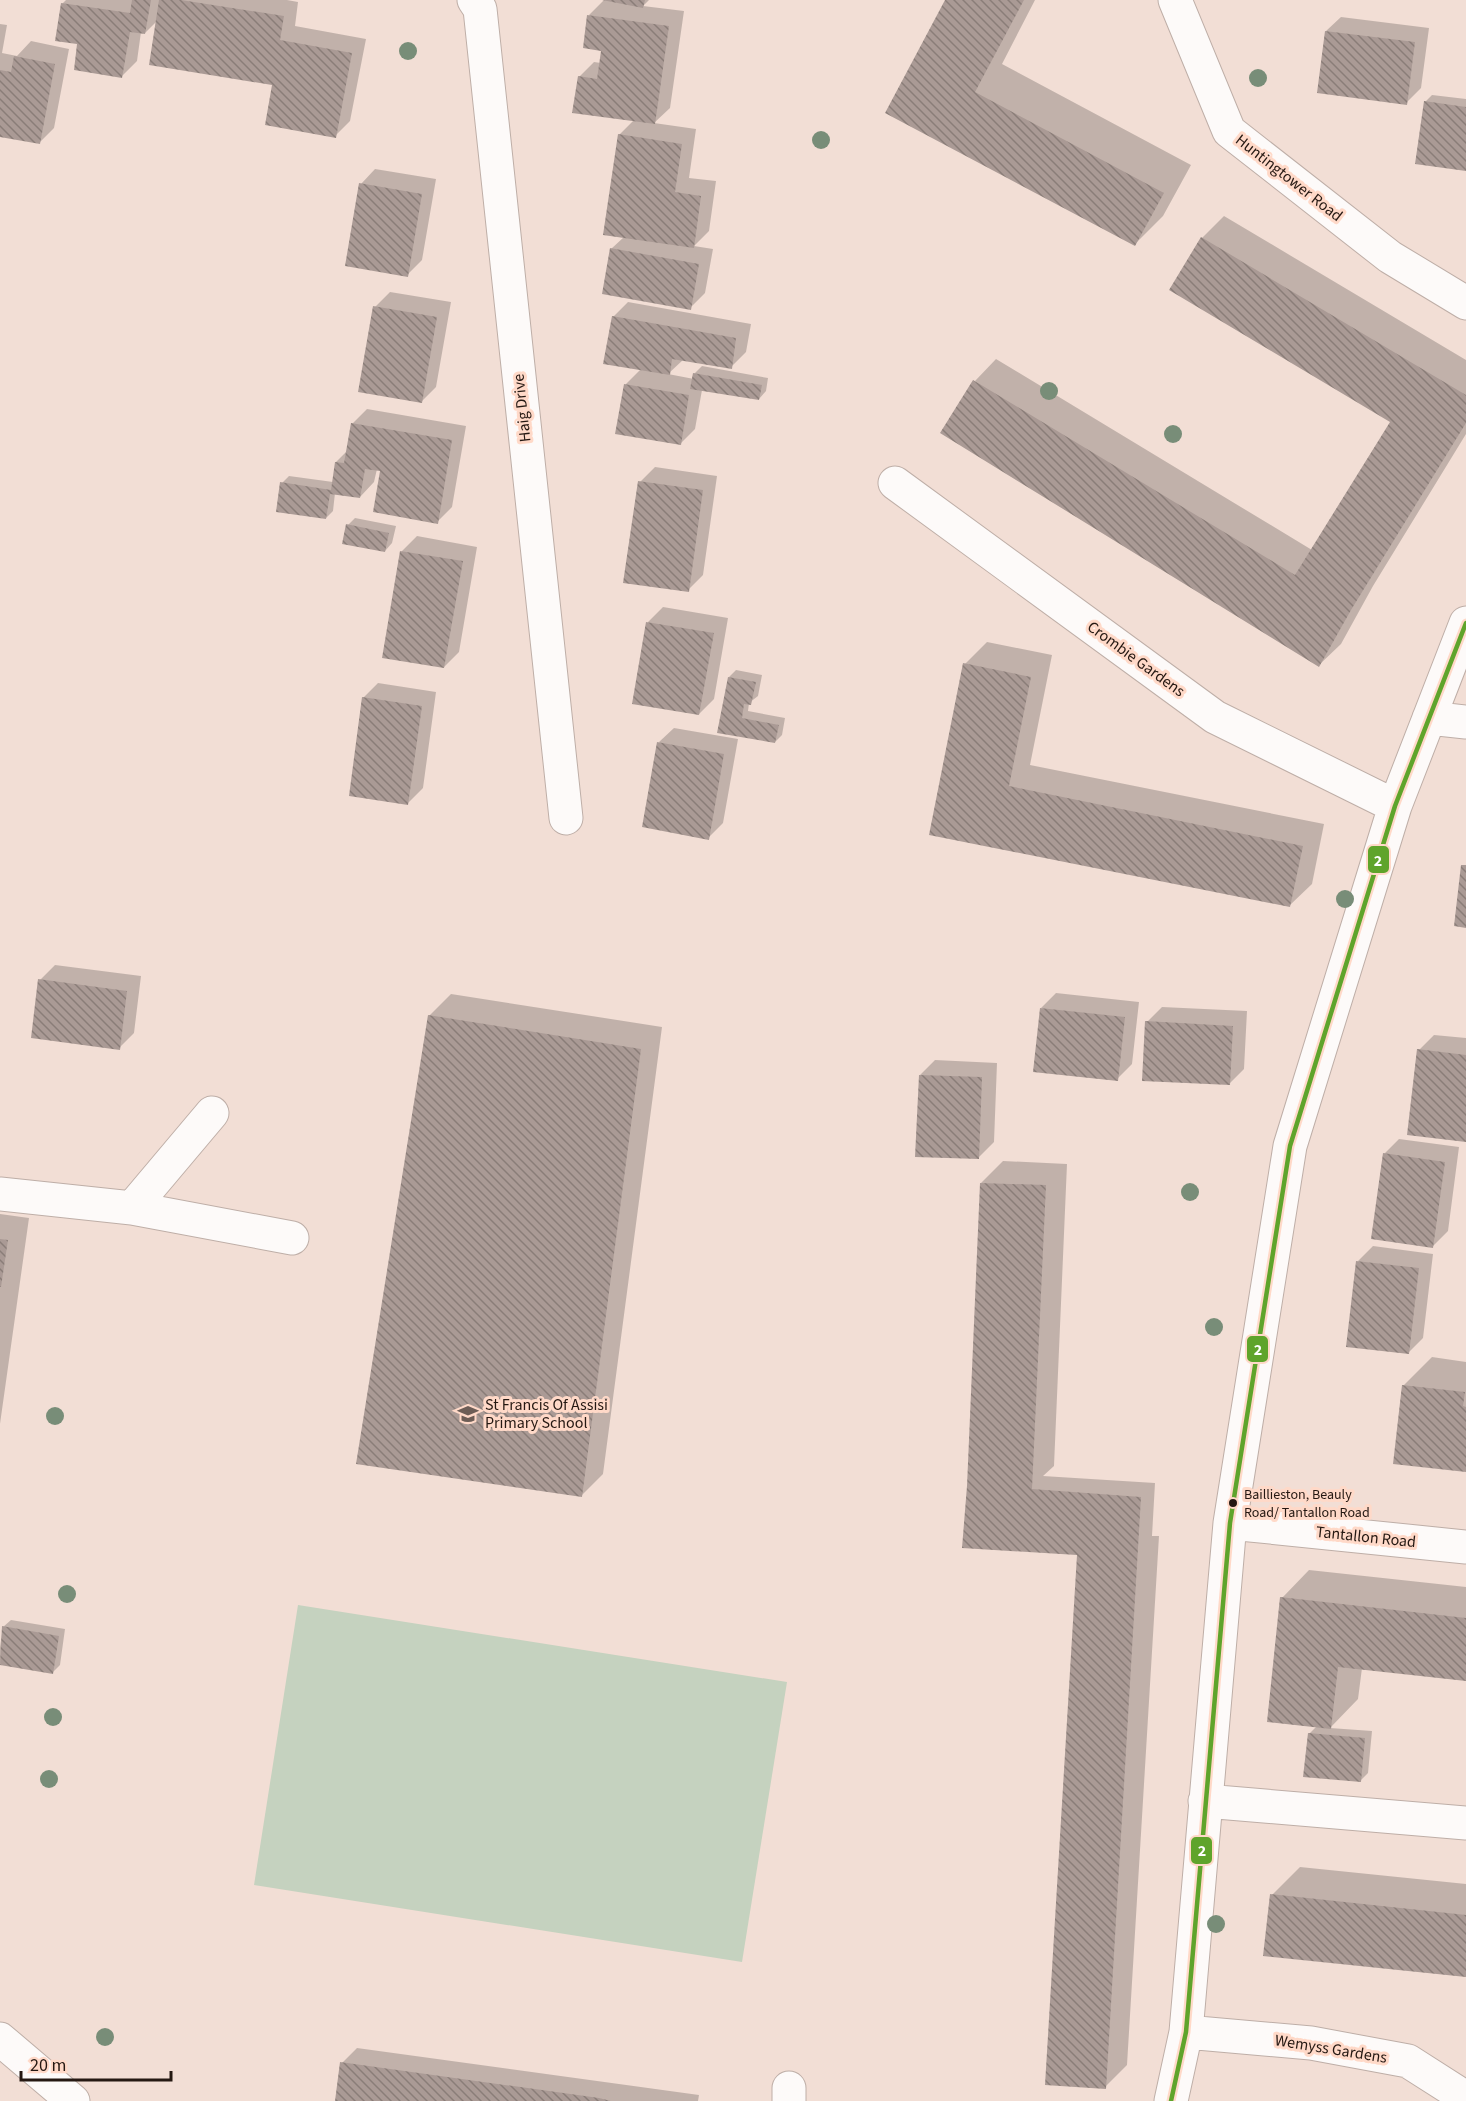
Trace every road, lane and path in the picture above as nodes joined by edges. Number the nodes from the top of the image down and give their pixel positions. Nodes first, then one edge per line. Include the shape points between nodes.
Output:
1 (474, 0) edge
2 (1175, 0) edge
3 (1466, 303) edge
4 (895, 483) dead end
5 (1466, 624) edge
6 (1429, 718) junction
7 (1466, 722) edge
8 (1395, 806) junction
9 (566, 818) dead end
10 (212, 1113) dead end
11 (0, 1194) edge
12 (132, 1208) junction
13 (292, 1238) dead end
14 (1230, 1523) junction
15 (1466, 1547) edge
16 (1206, 1801) junction
17 (1466, 1823) edge
18 (1186, 2032) junction
19 (1, 2043) edge
20 (1466, 2098) edge
21 (73, 2101) edge
22 (1171, 2101) edge

1 - 9 street, Haig Drive via 480,9
2 - 3 street, Huntingtower Road via 1229,131 1390,257
4 - 8 street, Crombie Gardens via 1215,717
5 - 6 street
6 - 7 street
6 - 8 street
8 - 14 street via 1290,1146
10 - 12 street
11 - 12 street
12 - 13 street
14 - 15 street, Tantallon Road
14 - 16 street
16 - 17 street
16 - 18 street
18 - 20 street, Wemyss Gardens via 1311,2043 1408,2061
18 - 22 street
19 - 21 street

